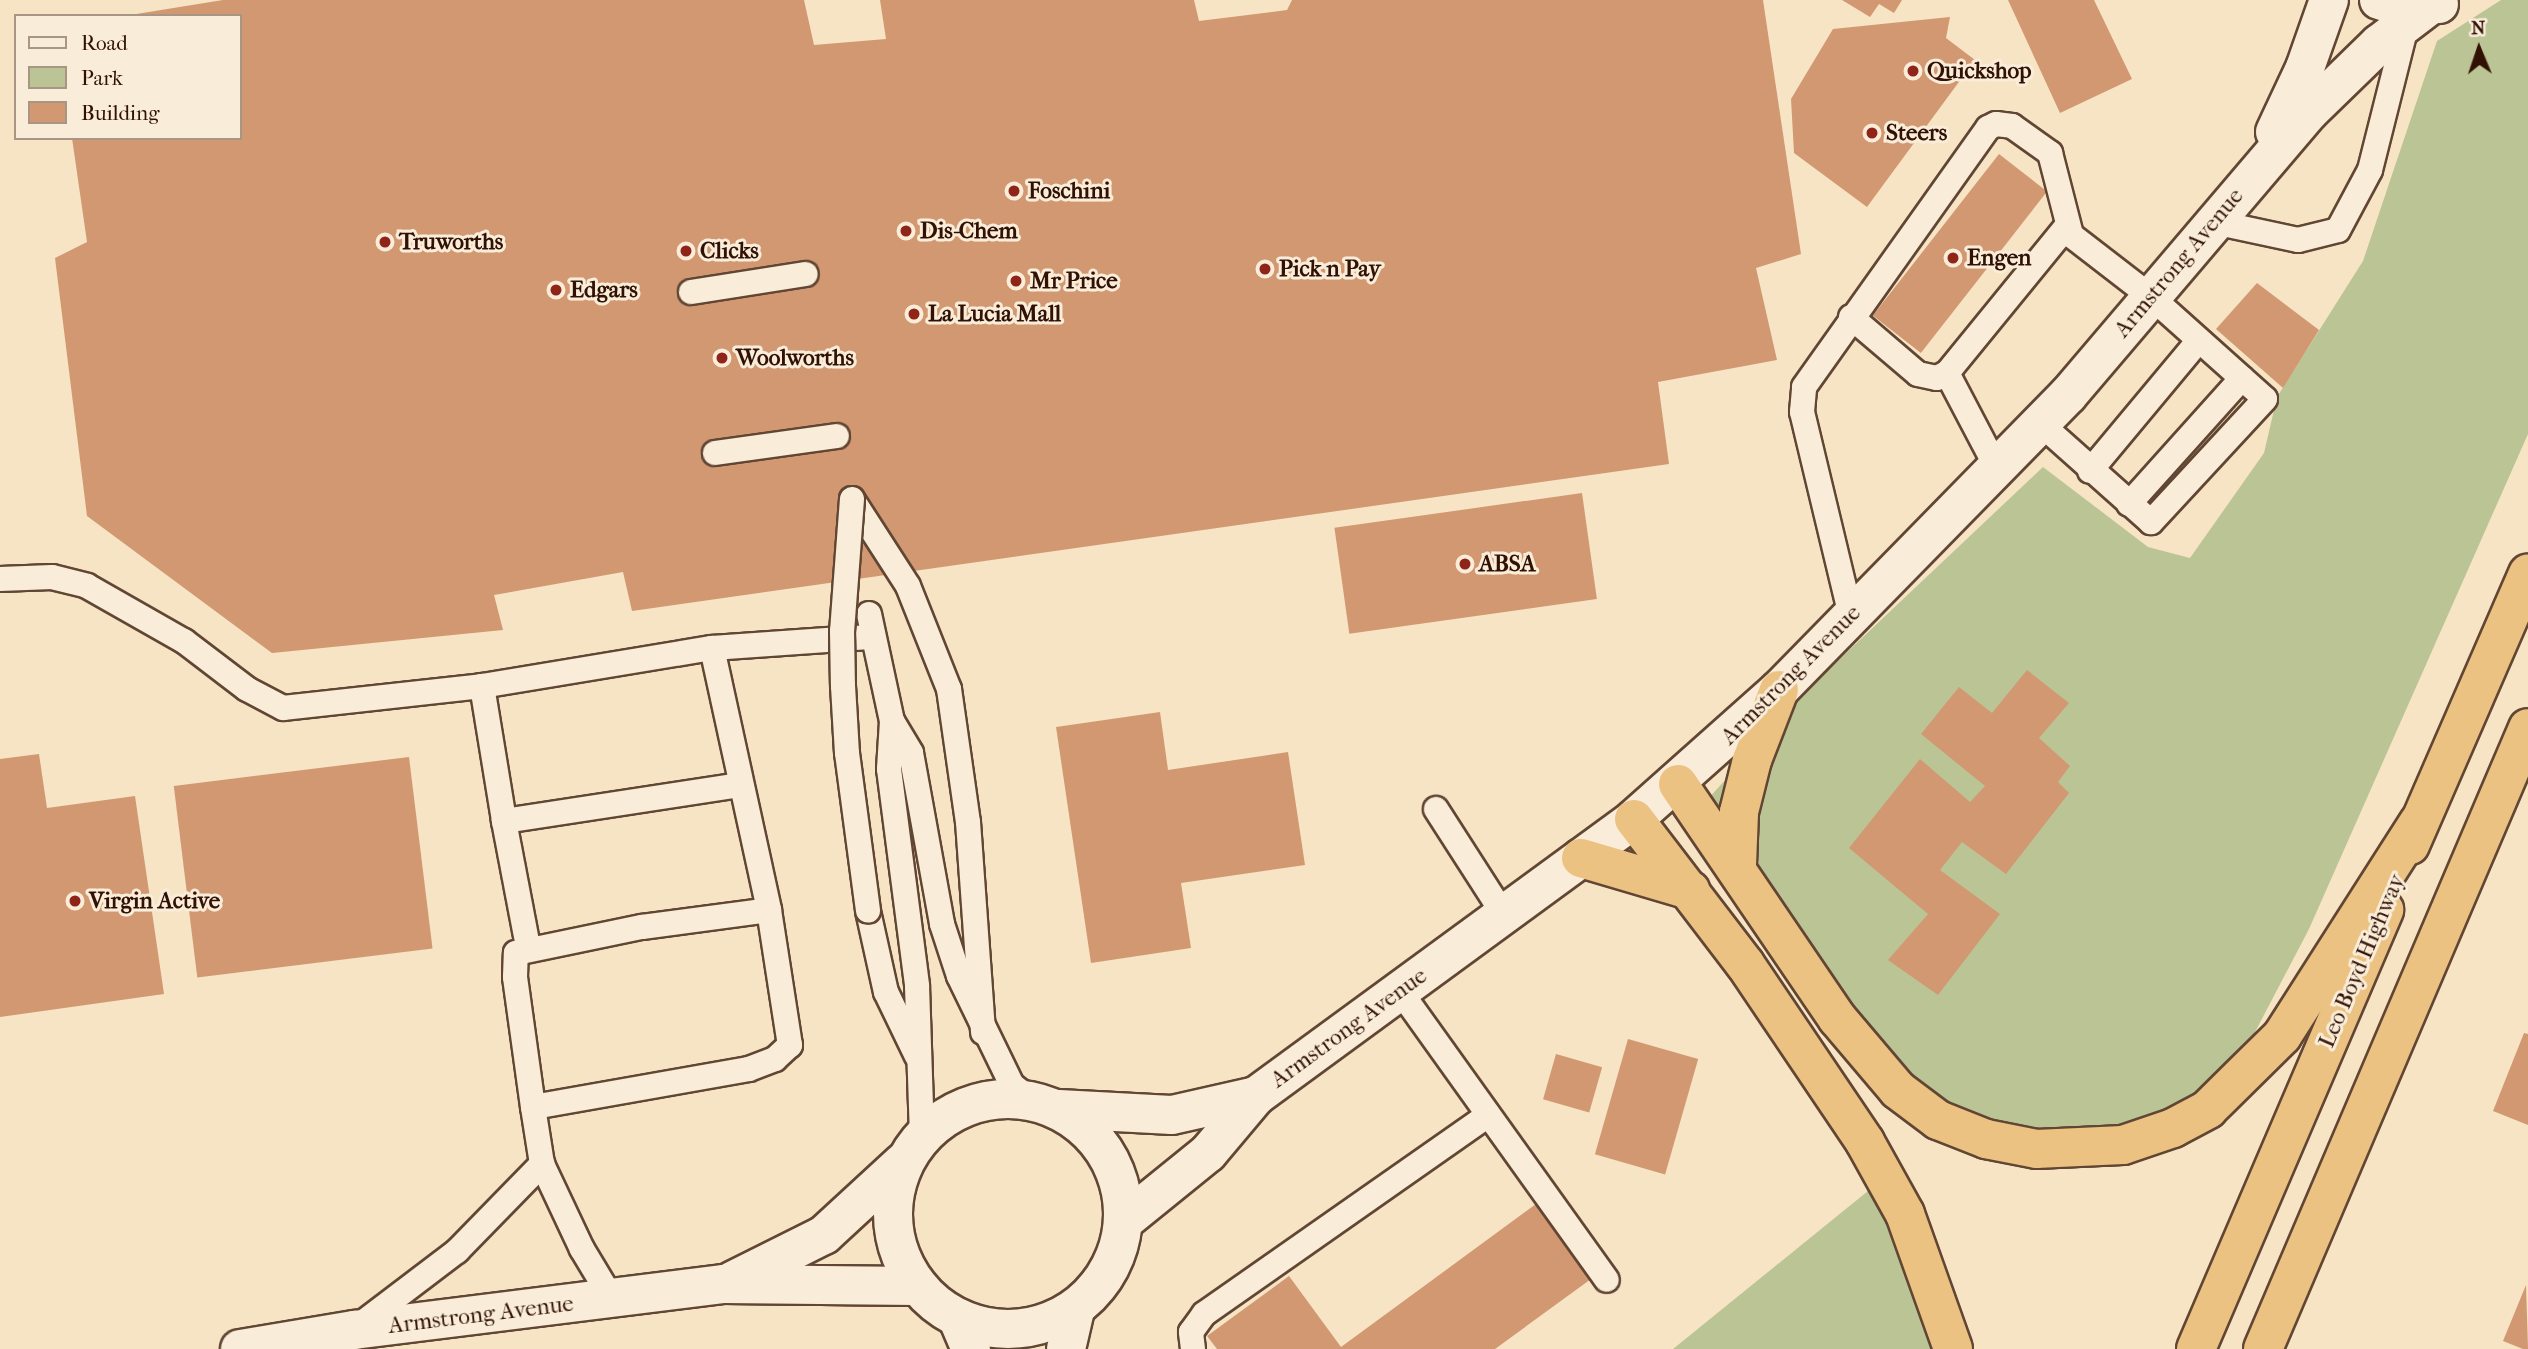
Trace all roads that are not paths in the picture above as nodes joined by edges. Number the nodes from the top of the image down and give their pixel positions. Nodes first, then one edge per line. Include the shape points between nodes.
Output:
1 (2329, 0) edge
2 (2416, 7) edge
3 (2253, 175) junction
4 (2214, 222) junction
5 (2067, 228) junction
6 (806, 274) dead end
7 (691, 292) dead end
8 (2150, 296) junction
9 (1851, 317) junction
10 (2200, 340) junction
11 (1947, 373) junction
12 (2041, 424) junction
13 (838, 436) dead end
14 (715, 453) dead end
15 (1998, 470) junction
16 (2090, 471) junction
17 (2528, 573) edge
18 (0, 579) edge
19 (1851, 616) junction
20 (712, 648) junction
21 (482, 686) junction
22 (1779, 690) junction
23 (892, 721) junction
24 (2528, 727) edge
25 (1678, 784) junction
26 (740, 785) junction
27 (1436, 809) dead end
28 (1634, 819) junction
29 (504, 821) junction
30 (2419, 822) junction
31 (1581, 859) junction
32 (1737, 865) junction
33 (1690, 890) junction
34 (769, 910) junction
35 (1504, 915) junction
36 (528, 947) junction
37 (1400, 991) junction
38 (983, 1032) junction
39 (923, 1069) junction
40 (1256, 1096) junction
41 (1045, 1105) junction
42 (533, 1107) junction
43 (1487, 1116) junction
44 (913, 1148) junction
45 (542, 1164) junction
46 (1124, 1221) junction
47 (1607, 1280) dead end
48 (724, 1284) junction
49 (916, 1286) junction
50 (612, 1299) junction
51 (1075, 1311) junction
52 (354, 1330) junction
53 (965, 1334) edge
54 (240, 1349) edge
55 (1066, 1349) edge
56 (1194, 1349) edge
57 (1953, 1349) edge
58 (2196, 1349) edge
59 (2263, 1349) edge

1 - 3 street, Armstrong Avenue via 2292,99
2 - 3 street, Armstrong Avenue
2 - 4 lane via 2370,170 2338,230 2298,240
3 - 4 street, Armstrong Avenue
4 - 8 street, Armstrong Avenue
5 - 8 lane
5 - 9 lane via 2050,153 2012,126 1988,128
5 - 11 lane
6 - 7 lane
8 - 10 lane
8 - 12 street, Armstrong Avenue
9 - 11 lane via 1918,374 1937,378
9 - 19 lane via 1811,373 1801,398
10 - 16 lane
10 - 16 lane via 2265,398 2151,522
11 - 15 lane
12 - 15 street, Armstrong Avenue
12 - 16 lane
13 - 14 lane
15 - 19 street, Armstrong Avenue
17 - 30 highway, Leo Boyd Highway
18 - 21 lane via 52,577 87,586 184,641 247,689 283,708
19 - 22 street, Armstrong Avenue
20 - 21 lane
20 - 23 lane via 869,626
20 - 26 lane
21 - 29 lane
22 - 25 street, Armstrong Avenue
22 - 32 highway via 1752,760 1739,812
23 - 38 lane via 911,753 942,924
23 - 39 lane via 889,769
24 - 59 highway
25 - 28 street, Armstrong Avenue
25 - 32 highway
26 - 29 lane
26 - 34 lane
27 - 35 lane
28 - 31 street, Armstrong Avenue
28 - 33 highway
29 - 36 lane
30 - 32 highway via 2305,1001 2249,1072 2207,1109 2173,1128 2123,1145 2084,1150 2036,1149 1986,1139 1938,1119 1898,1090 1837,1017
30 - 58 highway, Leo Boyd Highway via 2359,973
31 - 33 highway
31 - 35 street, Armstrong Avenue
33 - 57 highway via 1865,1142 1905,1214
34 - 36 lane
34 - 42 lane via 789,1045 775,1059 749,1069
35 - 37 street, Armstrong Avenue
36 - 42 lane via 514,958
37 - 40 street, Armstrong Avenue
37 - 43 lane
38 - 39 lane, bridge via 968,822 948,690 908,586 852,499 842,631 846,753 868,911 887,992
38 - 41 lane via 1012,1085
39 - 44 lane
40 - 41 street, Armstrong Avenue via 1172,1115
40 - 46 street, Armstrong Avenue via 1208,1153
41 - 44 street via 978,1103 953,1112
41 - 46 street via 1087,1128 1109,1155 1121,1187
42 - 45 lane
43 - 47 lane
43 - 56 lane via 1204,1314 1191,1332
44 - 48 street, Armstrong Avenue via 824,1235
44 - 49 street via 892,1202 896,1247
45 - 50 lane via 582,1249
45 - 52 lane via 457,1251
46 - 51 street via 1116,1259 1095,1292
48 - 49 street, Armstrong Avenue
48 - 50 street, Armstrong Avenue
49 - 53 street
50 - 52 street, Armstrong Avenue
51 - 53 street via 1030,1328
51 - 55 street
52 - 54 street, Armstrong Avenue

